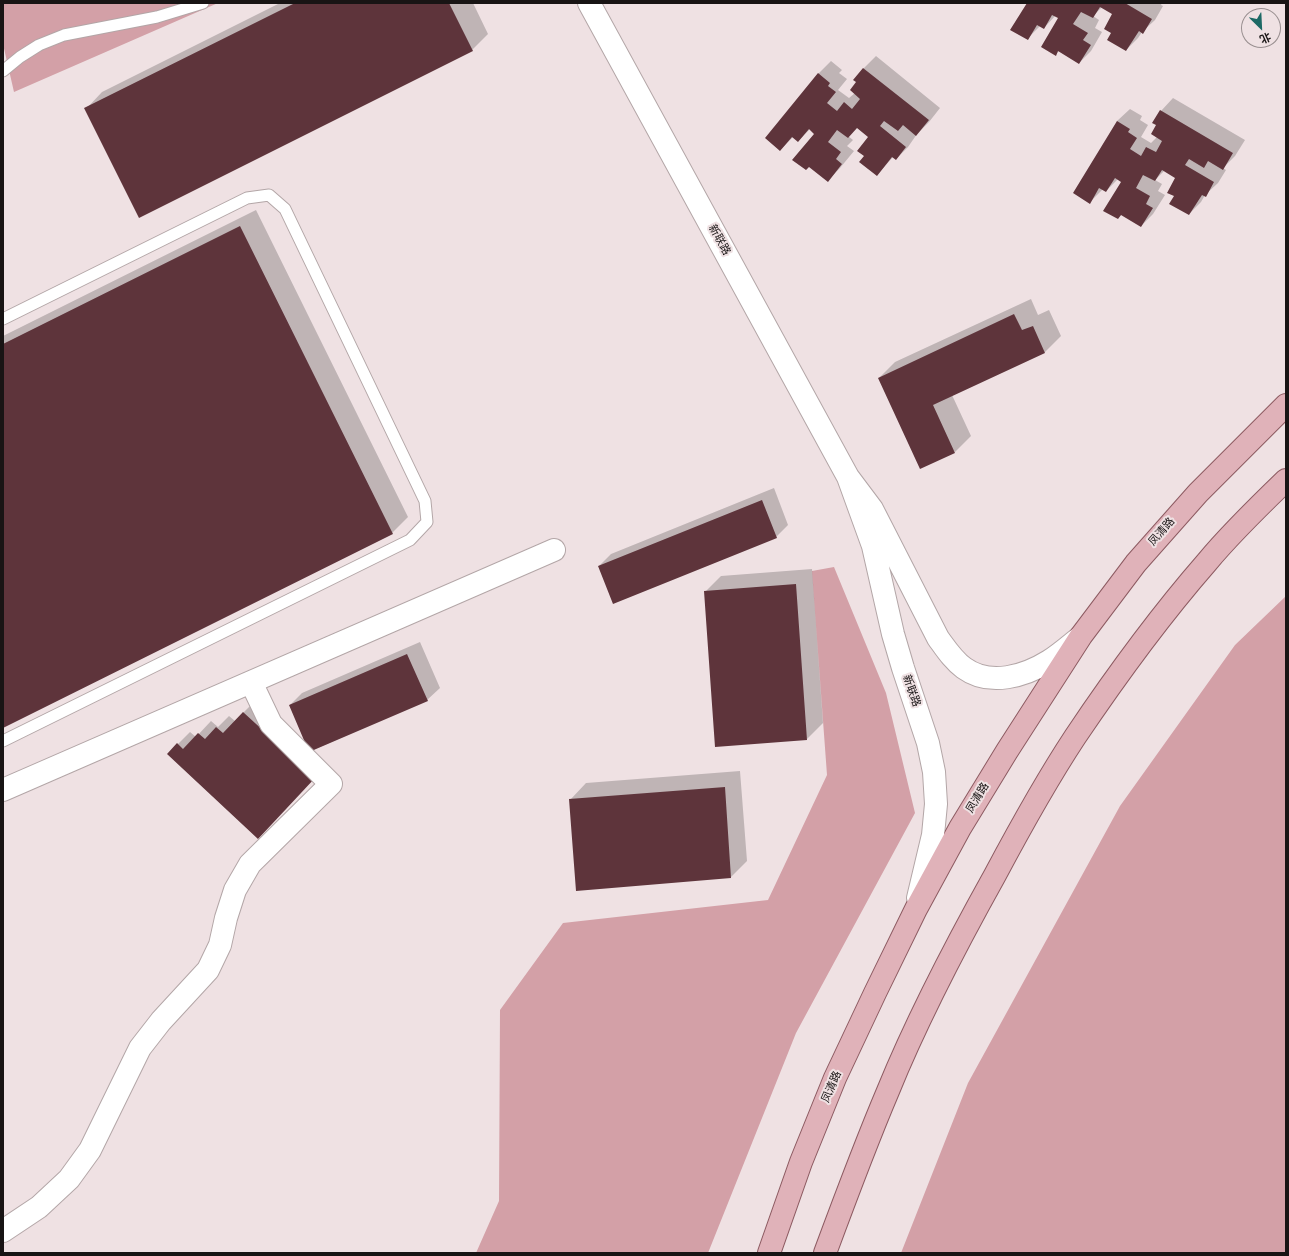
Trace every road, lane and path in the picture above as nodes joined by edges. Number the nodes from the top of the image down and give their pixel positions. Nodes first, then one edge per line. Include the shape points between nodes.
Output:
1 (203, 3) edge
2 (589, 3) edge
3 (3, 72) edge
4 (3, 319) edge
5 (1286, 405) edge
6 (848, 477) junction
7 (1286, 480) edge
8 (554, 550) dead end
9 (1081, 636) junction
10 (251, 682) junction
11 (3, 741) edge
12 (3, 790) edge
13 (916, 909) junction
14 (3, 1231) edge
15 (769, 1253) edge
16 (825, 1253) edge

1 - 3 lane via 157,17 64,35 39,45
2 - 6 street, 新联路
4 - 11 lane via 248,198 269,195 285,209 289,217 425,501 427,522 410,540
5 - 9 main road, 凤清路 via 1231,458 1167,527 1136,563
6 - 9 street, 新联路 via 872,509 938,638 949,654 964,668 981,677 1003,678 1026,673 1050,660
6 - 13 street, 新联路 via 873,546 893,634 928,743 934,772 936,804 933,835
7 - 16 main road via 1208,560 1150,631 1075,738 1028,813 964,929 888,1089
8 - 10 street
9 - 13 main road, 凤清路 via 960,828
10 - 12 street
10 - 14 street via 271,724 331,784 250,864 235,890 220,945 208,970 140,1048 90,1150 73,1174 39,1207
13 - 15 main road, 凤清路 via 835,1078

